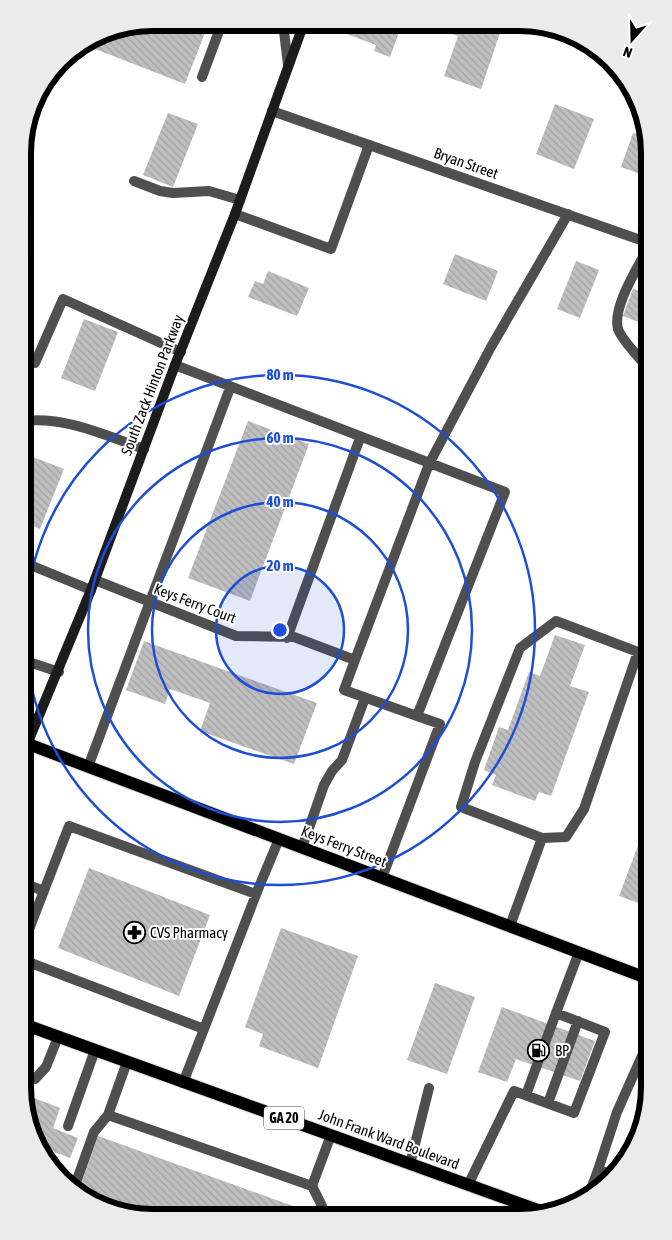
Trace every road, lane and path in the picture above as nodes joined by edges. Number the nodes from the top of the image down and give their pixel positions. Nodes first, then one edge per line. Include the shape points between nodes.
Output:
1 (219, 32) edge
2 (284, 32) edge
3 (301, 32) edge
4 (288, 65) junction
5 (202, 77) dead end
6 (272, 111) junction
7 (369, 145) junction
8 (134, 181) dead end
9 (240, 200) junction
10 (235, 214) junction
11 (568, 214) junction
12 (641, 242) edge
13 (641, 262) edge
14 (180, 352) junction
15 (641, 359) edge
16 (35, 363) dead end
17 (175, 365) junction
18 (230, 388) junction
19 (31, 420) edge
20 (360, 438) junction
21 (144, 449) junction
22 (429, 464) junction
23 (31, 565) edge
24 (93, 585) junction
25 (148, 602) junction
26 (287, 638) junction
27 (355, 660) junction
28 (31, 663) edge
29 (59, 672) junction
30 (365, 698) junction
31 (417, 716) junction
32 (31, 732) edge
33 (31, 749) edge
34 (88, 767) junction
35 (542, 838) junction
36 (279, 839) junction
37 (302, 848) junction
38 (382, 878) junction
39 (31, 886) edge
40 (44, 891) junction
41 (257, 892) junction
42 (31, 924) edge
43 (510, 926) junction
44 (579, 952) junction
45 (31, 963) edge
46 (640, 976) edge
47 (556, 1013) junction
48 (578, 1021) junction
49 (31, 1027) edge
50 (204, 1029) junction
51 (58, 1037) junction
52 (95, 1050) junction
53 (640, 1060) edge
54 (127, 1062) junction
55 (31, 1077) edge
56 (183, 1083) junction
57 (429, 1088) dead end
58 (526, 1095) junction
59 (548, 1104) junction
60 (108, 1115) junction
61 (68, 1126) dead end
62 (331, 1135) junction
63 (410, 1164) junction
64 (598, 1170) junction
65 (606, 1172) edge
66 (77, 1181) edge
67 (593, 1184) edge
68 (468, 1185) junction
69 (312, 1186) junction
70 (530, 1208) edge
71 (321, 1209) edge

1 - 5 street
2 - 4 street
3 - 4 main road, South Zack Hinton Parkway
4 - 6 main road, South Zack Hinton Parkway
6 - 7 street, Bryan Street
6 - 9 main road, South Zack Hinton Parkway
7 - 10 street via 331,249
7 - 11 street, Bryan Street
8 - 9 street via 160,191 209,192
9 - 10 main road, South Zack Hinton Parkway
10 - 14 main road, South Zack Hinton Parkway
11 - 12 street, Bryan Street
11 - 22 street via 491,347
13 - 15 street via 619,310 618,330
14 - 16 street via 63,299
14 - 17 main road, South Zack Hinton Parkway
17 - 18 street
17 - 21 main road, South Zack Hinton Parkway
18 - 20 street
18 - 25 street
19 - 21 street via 75,424
20 - 22 street
20 - 26 street
21 - 24 main road, South Zack Hinton Parkway
22 - 27 street
22 - 31 street via 505,492
23 - 24 street, Keys Ferry Court
24 - 25 street, Keys Ferry Court
24 - 29 main road, South Zack Hinton Parkway
25 - 26 street, Keys Ferry Court via 236,636
25 - 34 street
26 - 27 street, Keys Ferry Court via 294,637
27 - 30 street via 344,690
28 - 29 street
29 - 32 main road, South Zack Hinton Parkway
30 - 31 street
30 - 37 street via 342,760 324,785
31 - 38 street via 440,724
33 - 34 main road, Keys Ferry Street
34 - 36 main road, Keys Ferry Street
35 - 35 street via 566,837 584,809 638,652 556,621 520,648 475,762 461,807
35 - 43 street
36 - 37 main road, Keys Ferry Street
36 - 41 street
37 - 38 main road, Keys Ferry Street
38 - 43 main road, Keys Ferry Street
39 - 40 street
40 - 41 street via 69,826
40 - 42 street
41 - 50 street
43 - 44 main road, Keys Ferry Street
44 - 46 main road, Keys Ferry Street
44 - 47 street
45 - 50 street
47 - 48 street
47 - 58 street
48 - 59 street
48 - 59 street via 605,1032 574,1113
49 - 51 main road, John Frank Ward Boulevard / GA 20
50 - 56 street
51 - 52 main road, John Frank Ward Boulevard / GA 20
51 - 55 street via 46,1067 35,1078
52 - 54 main road, John Frank Ward Boulevard / GA 20
52 - 61 street
53 - 64 street via 617,1112
54 - 56 main road, John Frank Ward Boulevard / GA 20
54 - 60 street
56 - 62 main road, John Frank Ward Boulevard / GA 20
57 - 63 street
58 - 59 street
58 - 68 street via 514,1091
60 - 66 street via 94,1132
60 - 69 street
62 - 63 main road, John Frank Ward Boulevard / GA 20
62 - 69 street
63 - 68 main road, John Frank Ward Boulevard / GA 20
64 - 65 street
64 - 67 street
68 - 70 main road, John Frank Ward Boulevard / GA 20
69 - 71 street

